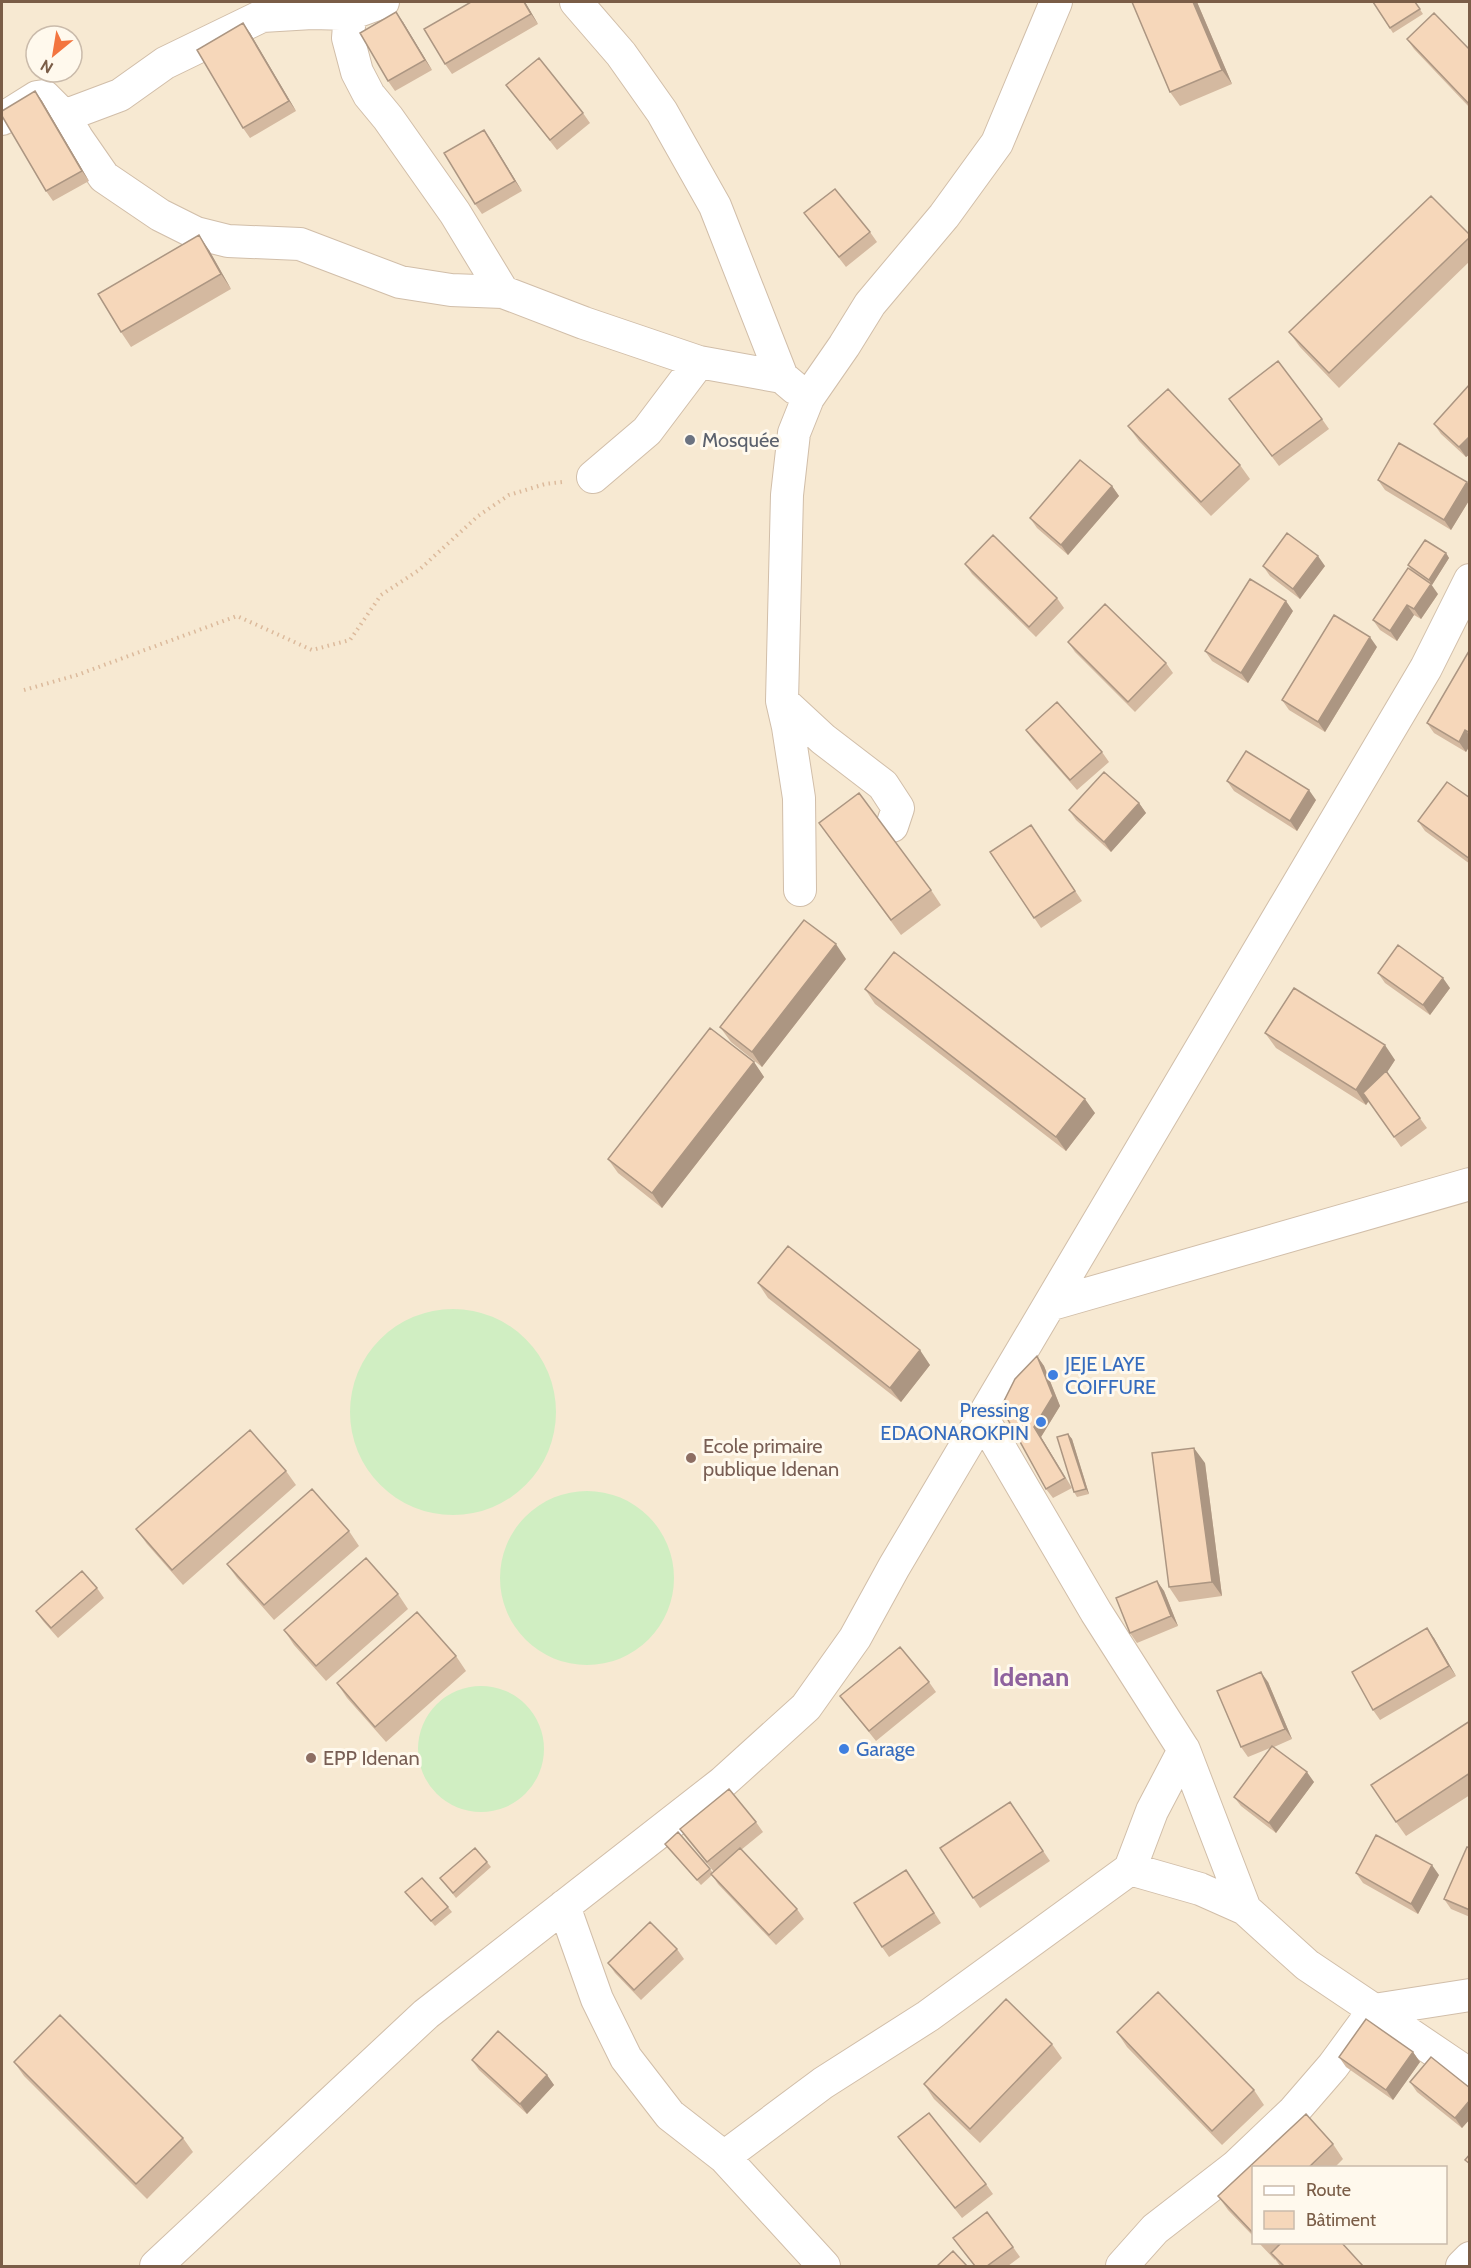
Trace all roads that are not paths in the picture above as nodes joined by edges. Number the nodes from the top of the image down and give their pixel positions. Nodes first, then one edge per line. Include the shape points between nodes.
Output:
1 (383, 2) edge
2 (576, 2) edge
3 (1056, 2) edge
4 (350, 14) junction
5 (64, 116) junction
6 (2, 118) edge
7 (503, 292) junction
8 (699, 362) junction
9 (782, 377) junction
10 (808, 398) junction
11 (593, 477) road end
12 (1470, 580) edge
13 (782, 701) junction
14 (892, 826) dead end
15 (800, 890) dead end
16 (1470, 1184) edge
17 (1052, 1304) junction
18 (983, 1419) junction
19 (1184, 1750) junction
20 (1130, 1869) junction
21 (564, 1906) junction
22 (1245, 1909) junction
23 (1470, 1995) edge
24 (1374, 2010) junction
25 (1470, 2075) edge
26 (724, 2157) junction
27 (1470, 2258) edge
28 (156, 2266) edge
29 (824, 2266) edge
30 (1122, 2266) edge
31 (1462, 2266) edge

1 - 4 street
2 - 9 street via 621,54 662,112 715,206
3 - 10 street via 997,143 944,216 870,304
4 - 5 street via 262,16 165,63 120,95
4 - 7 street via 348,38 357,72 369,95 455,213
5 - 6 street via 44,96
5 - 7 street via 104,177 160,215 196,233 228,241 300,244 400,282 451,290
7 - 8 street
8 - 9 street
8 - 11 street via 646,431
9 - 10 street
10 - 13 street via 794,433 787,495
12 - 17 street via 1426,668
13 - 14 street via 883,785 898,808
13 - 15 street via 799,798
16 - 17 street
17 - 18 street
18 - 19 street via 1096,1612
18 - 21 street via 855,1638 806,1707 722,1783
19 - 20 street via 1152,1811
19 - 22 street
20 - 22 street via 1200,1889
20 - 26 street via 928,2016 823,2083
21 - 26 street via 597,2000 626,2058 670,2115
21 - 28 street via 426,2014
22 - 24 street via 1307,1965
23 - 24 street
24 - 25 street
24 - 30 street via 1294,2111 1235,2167 1155,2229
26 - 29 street
27 - 31 street

